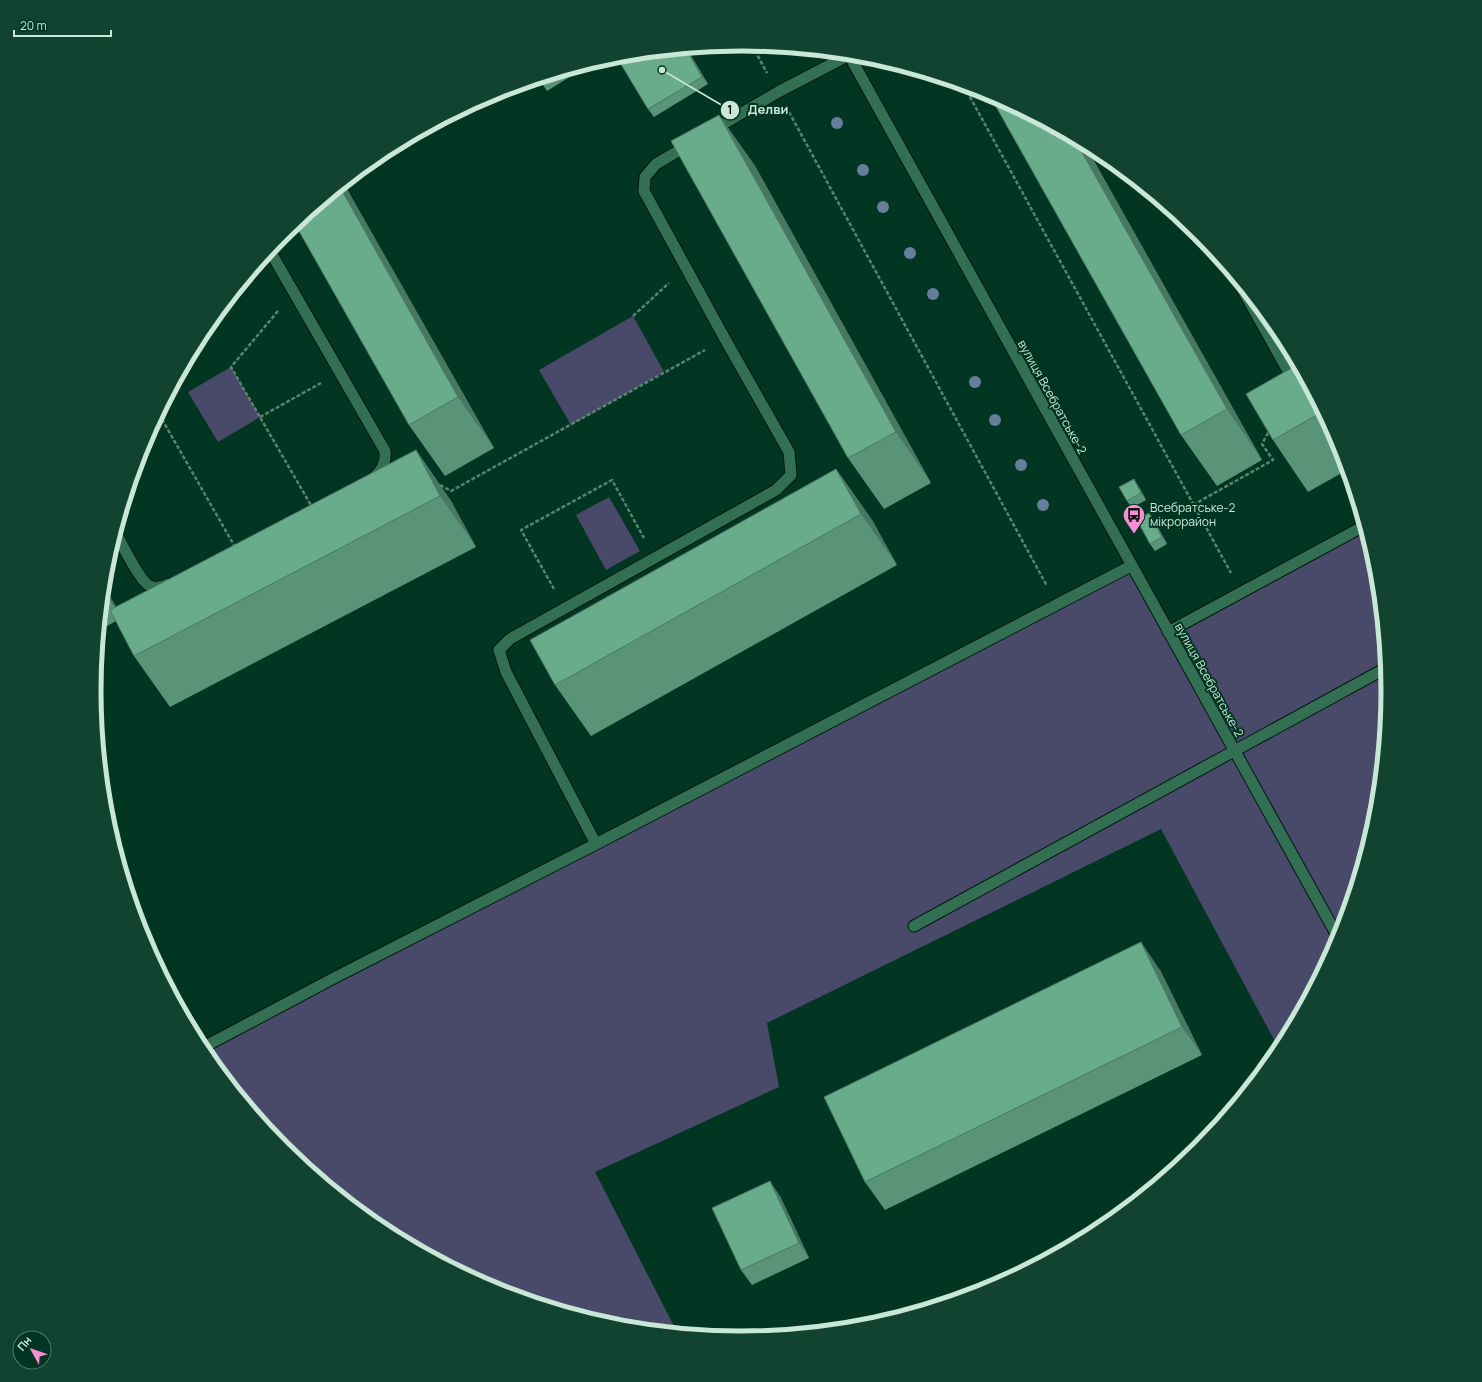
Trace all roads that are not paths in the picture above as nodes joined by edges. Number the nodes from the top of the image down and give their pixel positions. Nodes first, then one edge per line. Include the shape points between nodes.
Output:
1 (842, 59) edge
2 (852, 61) edge
3 (273, 255) edge
4 (1249, 301) edge
5 (1298, 377) edge
6 (362, 483) edge
7 (1360, 528) edge
8 (120, 539) edge
9 (1131, 566) junction
10 (181, 578) edge
11 (1168, 632) junction
12 (1381, 671) edge
13 (1234, 751) junction
14 (596, 844) junction
15 (914, 926) dead end
16 (1334, 930) edge
17 (208, 1045) edge

1 - 14 street via 699,138 656,164 645,177 644,191 789,452 791,475 776,490 510,640 499,650 506,672
2 - 9 street, вулиця Всебратське-2
3 - 6 street via 385,451 386,460 382,468 376,476
4 - 5 street via 1293,380
7 - 11 street
8 - 10 street via 143,580 150,586 159,588
9 - 11 street, вулиця Всебратське-2
9 - 14 street
11 - 13 street, вулиця Всебратське-2
12 - 13 street
13 - 15 street
13 - 16 street, вулиця Всебратське-2
14 - 17 street

